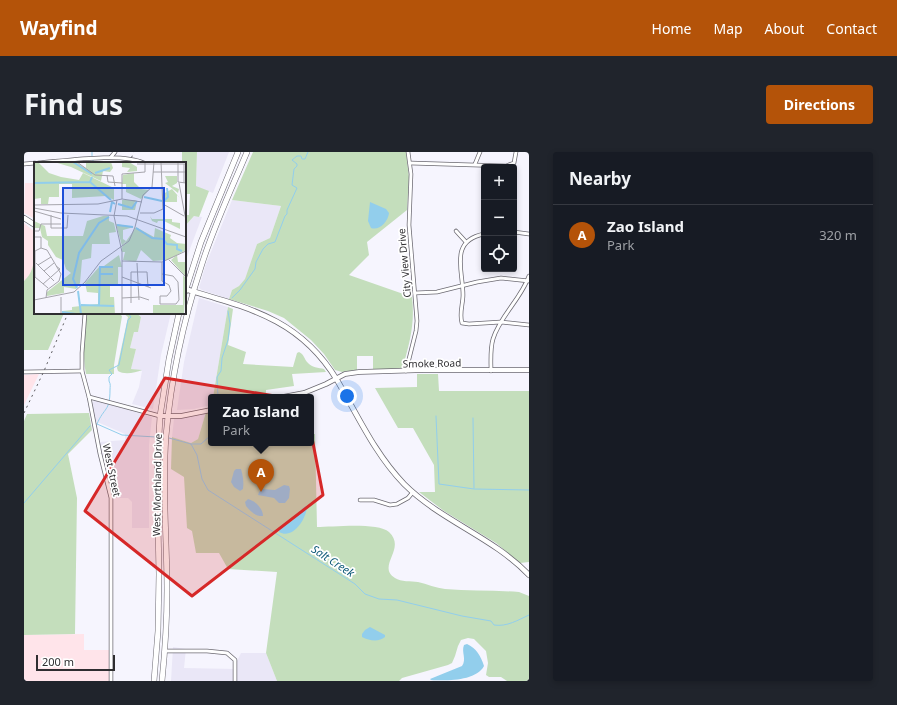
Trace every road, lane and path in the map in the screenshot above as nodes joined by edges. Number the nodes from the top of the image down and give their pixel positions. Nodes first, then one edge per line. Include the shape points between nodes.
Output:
1 (115, 152) edge
2 (238, 152) edge
3 (247, 152) edge
4 (408, 152) edge
5 (480, 152) edge
6 (516, 152) edge
7 (110, 157) junction
8 (48, 162) edge
9 (142, 162) edge
10 (34, 163) edge
11 (410, 163) junction
12 (24, 164) edge
13 (475, 164) junction
14 (511, 164) edge
15 (481, 165) edge
16 (24, 218) edge
17 (34, 224) edge
18 (456, 231) dead end
19 (517, 232) edge
20 (529, 234) edge
21 (481, 235) edge
22 (466, 242) junction
23 (529, 276) edge
24 (528, 281) edge
25 (463, 286) junction
26 (186, 287) edge
27 (186, 290) edge
28 (194, 292) junction
29 (414, 293) junction
30 (85, 314) edge
31 (179, 314) edge
32 (501, 322) junction
33 (529, 325) edge
34 (529, 370) edge
35 (82, 371) junction
36 (406, 371) junction
37 (491, 371) junction
38 (24, 372) edge
39 (336, 379) junction
40 (299, 394) edge
41 (89, 397) junction
42 (208, 411) edge
43 (160, 416) junction
44 (168, 416) junction
45 (414, 492) junction
46 (360, 500) dead end
47 (529, 575) edge
48 (165, 651) junction
49 (111, 681) edge
50 (154, 681) edge
51 (162, 681) edge
52 (235, 681) edge

1 - 7 street
2 - 26 highway
3 - 28 highway, West Morthland Drive via 215,229
4 - 11 street, City View Drive
5 - 13 street
6 - 14 street via 514,163
7 - 8 street
7 - 9 street via 137,159
10 - 12 street
11 - 13 street
11 - 29 street, City View Drive via 409,225
13 - 15 street
16 - 17 main road
18 - 22 street
19 - 20 street
21 - 22 street
22 - 25 street via 460,253
23 - 24 street
24 - 25 street via 501,278
24 - 32 street
25 - 29 street via 437,292
25 - 32 street via 460,318 462,322
27 - 28 main road
28 - 39 main road via 258,313 291,330 314,349
28 - 44 highway, West Morthland Drive via 177,359
29 - 36 street, City View Drive via 416,326
30 - 35 street, West Street
31 - 43 highway, West Morthland Drive
32 - 33 street
32 - 37 street via 492,341
34 - 37 street, Smoke Road
35 - 38 street
35 - 41 street, West Street
36 - 37 street, Smoke Road
36 - 39 street, Smoke Road via 359,372 345,374
39 - 40 street, Smoke Road
39 - 45 main road via 382,458
41 - 43 street
41 - 49 street, West Street via 111,498
42 - 44 street
43 - 44 street
43 - 50 highway, West Morthland Drive via 157,474 158,630
44 - 48 highway, West Morthland Drive via 164,488 167,589
45 - 46 street via 397,504
45 - 47 main road via 437,510 494,545
48 - 51 highway, West Morthland Drive
48 - 52 street via 227,653 236,660

